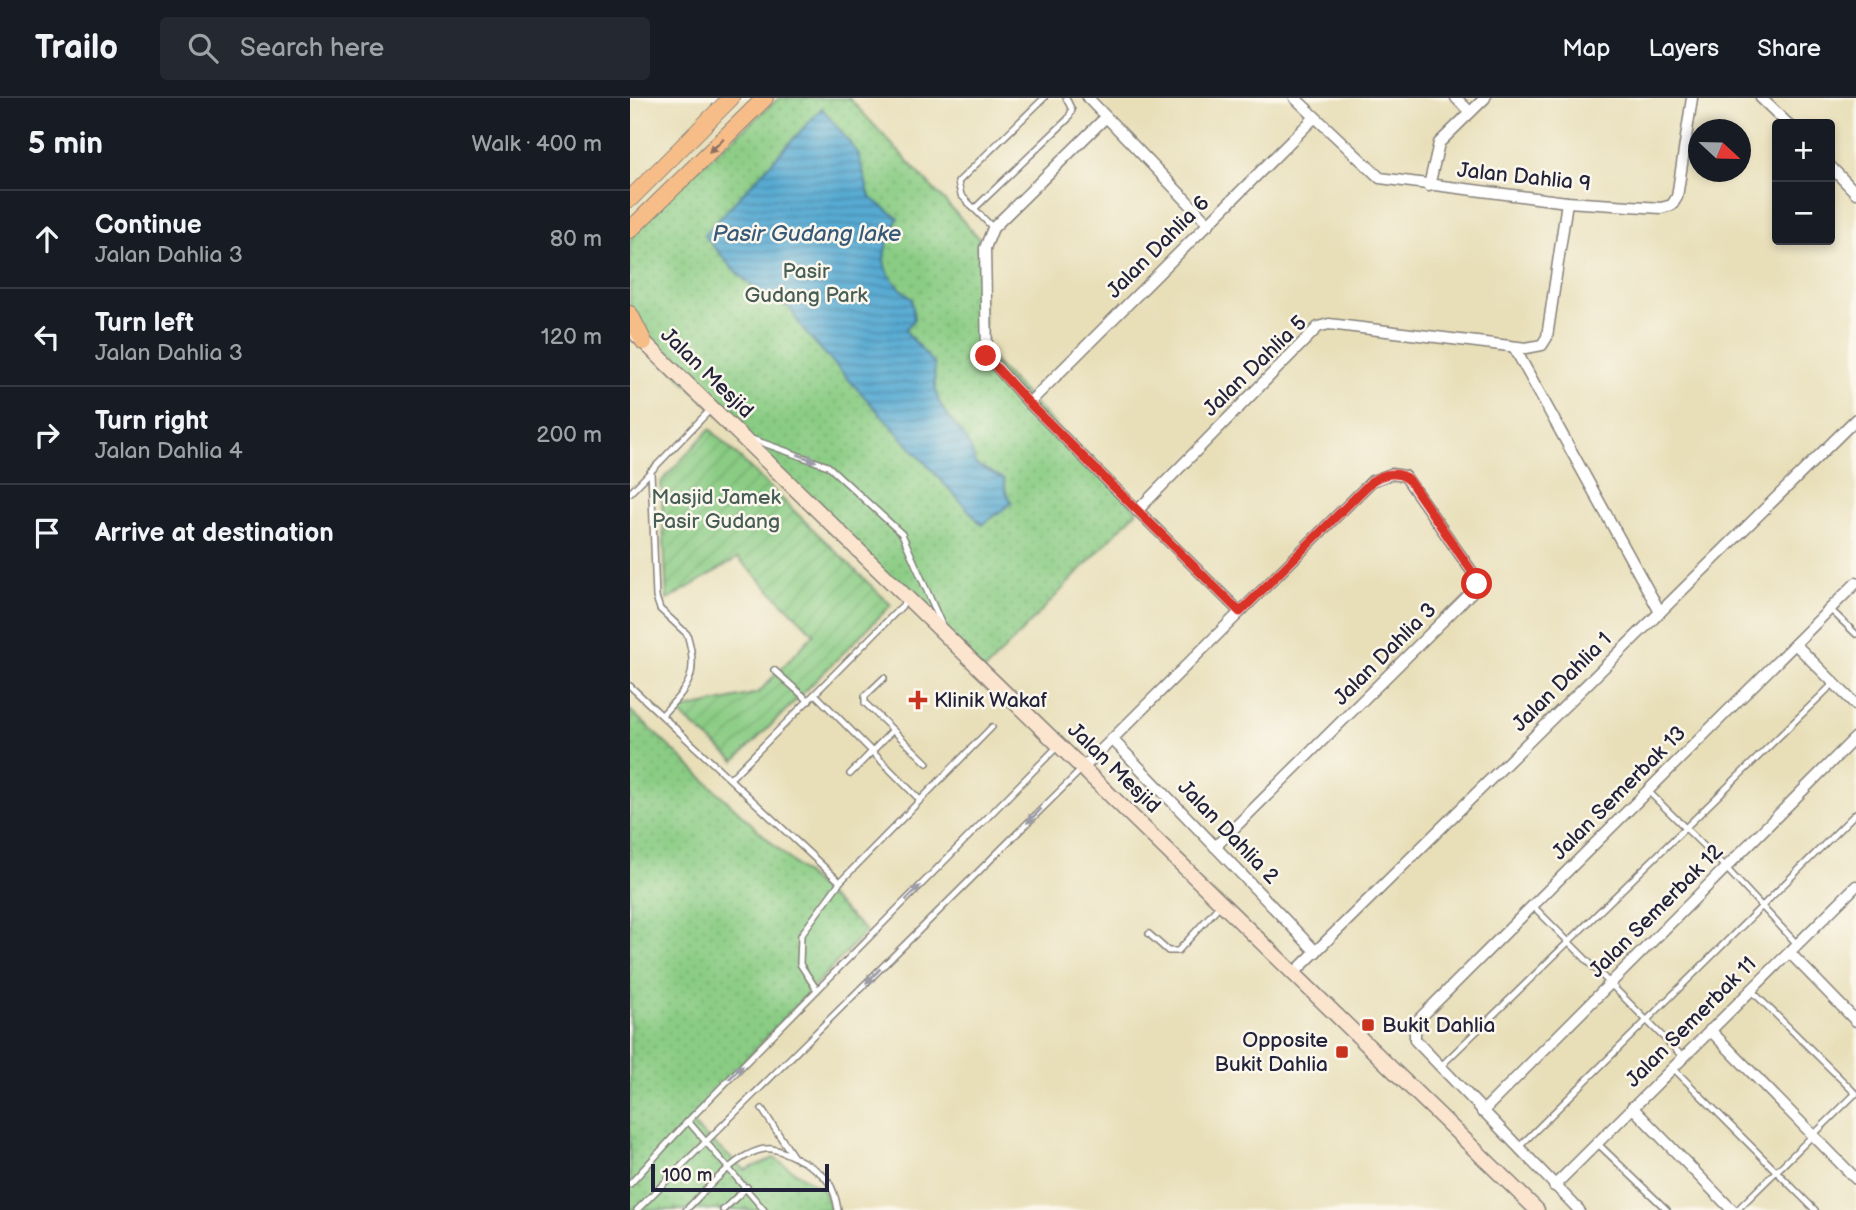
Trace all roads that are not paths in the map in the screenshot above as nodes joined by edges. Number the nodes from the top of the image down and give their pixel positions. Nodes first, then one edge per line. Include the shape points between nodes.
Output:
1 (731, 98) edge
2 (765, 98) edge
3 (1044, 98) edge
4 (1066, 98) edge
5 (1088, 98) edge
6 (1295, 98) edge
7 (1456, 98) edge
8 (1485, 98) edge
9 (1692, 98) edge
10 (1761, 98) edge
11 (1470, 112) junction
12 (1106, 117) junction
13 (1314, 118) junction
14 (1783, 119) edge
15 (1835, 171) edge
16 (1429, 186) junction
17 (1856, 193) edge
18 (630, 199) edge
19 (1567, 202) junction
20 (974, 209) junction
21 (643, 217) junction
22 (1209, 224) junction
23 (993, 228) junction
24 (630, 230) edge
25 (630, 241) edge
26 (630, 314) edge
27 (635, 335) edge
28 (1514, 347) junction
29 (1029, 403) junction
30 (712, 408) junction
31 (1856, 419) edge
32 (742, 437) junction
33 (651, 471) junction
34 (630, 493) edge
35 (1137, 511) junction
36 (1856, 583) edge
37 (909, 599) junction
38 (1830, 609) junction
39 (1240, 612) junction
40 (1660, 612) junction
41 (946, 635) junction
42 (1856, 635) edge
43 (1795, 644) junction
44 (774, 670) dead end
45 (884, 678) dead end
46 (1834, 683) junction
47 (630, 686) edge
48 (815, 694) junction
49 (809, 701) junction
50 (1856, 705) edge
51 (662, 715) junction
52 (992, 727) dead end
53 (891, 732) junction
54 (1856, 737) edge
55 (1112, 739) junction
56 (1059, 745) junction
57 (872, 751) junction
58 (926, 763) dead end
59 (1083, 768) junction
60 (850, 774) dead end
61 (730, 779) junction
62 (1648, 791) junction
63 (920, 800) junction
64 (1856, 813) edge
65 (1687, 828) junction
66 (1215, 847) junction
67 (1726, 868) junction
68 (840, 882) junction
69 (1856, 886) edge
70 (1222, 902) junction
71 (1533, 906) junction
72 (1762, 906) junction
73 (1149, 934) dead end
74 (1570, 943) junction
75 (1793, 948) junction
76 (1316, 952) junction
77 (1294, 973) junction
78 (1611, 983) junction
79 (817, 990) junction
80 (1751, 990) junction
81 (1647, 1020) junction
82 (1856, 1021) edge
83 (1710, 1030) junction
84 (1682, 1056) junction
85 (1440, 1067) junction
86 (1672, 1067) junction
87 (1856, 1093) edge
88 (1632, 1107) junction
89 (762, 1110) dead end
90 (1482, 1112) junction
91 (688, 1121) junction
92 (1813, 1136) junction
93 (706, 1141) junction
94 (1596, 1142) junction
95 (1518, 1148) junction
96 (793, 1156) junction
97 (729, 1167) junction
98 (1776, 1172) junction
99 (1856, 1179) edge
100 (630, 1184) edge
101 (1554, 1185) junction
102 (747, 1187) junction
103 (638, 1210) edge
104 (685, 1210) edge
105 (723, 1210) edge
106 (764, 1210) edge
107 (838, 1210) edge
108 (1537, 1210) edge
109 (1579, 1210) edge
110 (1667, 1210) edge
111 (1735, 1210) edge
112 (1815, 1210) edge

1 - 18 main road
2 -> 21 main road
3 - 20 lane via 958,181 958,191
4 - 20 lane via 1072,110 1068,119
5 - 12 street
6 - 13 street, Jalan Dahlia 9
7 - 11 street
8 - 11 street
9 - 19 street, Jalan Dahlia 9 via 1672,205
10 - 14 street
11 - 16 street via 1437,147
12 - 22 street
12 - 23 street
13 - 16 street, Jalan Dahlia 9 via 1376,176
13 - 22 street, Jalan Dahlia 6
15 - 17 street
16 - 19 street, Jalan Dahlia 9
19 - 28 street, Jalan Dahlia 5 via 1546,340 1539,347
20 - 23 lane
21 - 24 main road
21 - 25 main road
22 - 29 street, Jalan Dahlia 6
23 - 29 street via 985,248 986,356
26 - 27 main road
27 - 30 main road, Jalan Mesjid
28 - 35 street, Jalan Dahlia 5 via 1329,324 1318,327
28 - 40 street
29 - 35 street
30 - 32 main road, Jalan Mesjid
30 - 33 lane
31 - 40 street, Jalan Dahlia 1
32 - 37 main road, Jalan Mesjid
32 -> 41 lane via 826,465 902,534
33 - 34 lane
33 - 51 lane via 656,597 660,609 687,635 691,677 689,686
35 - 39 street
36 - 38 street, Jalan Semerbak 13
37 - 41 main road, Jalan Mesjid
37 - 48 lane
38 - 42 lane
38 - 43 street, Jalan Semerbak 13
39 - 55 street
39 - 66 street, Jalan Dahlia 3 via 1372,481 1391,474 1409,480 1477,580 1467,600
40 - 76 street, Jalan Dahlia 1
41 - 56 main road, Jalan Mesjid
43 - 46 street
43 - 62 street, Jalan Semerbak 13
44 - 49 lane
45 - 53 lane via 864,699
46 - 50 street
46 - 65 lane
47 - 51 lane
48 - 49 lane
48 - 57 lane
49 - 61 lane
51 - 61 lane
52 - 63 lane
53 - 57 lane
53 - 58 lane
54 - 67 street, Jalan Semerbak 12
55 - 59 street
55 - 66 street, Jalan Dahlia 2
56 - 59 main road, Jalan Mesjid
79 -> 56 lane
57 - 60 lane
57 - 63 lane
59 - 70 main road, Jalan Mesjid
59 -> 93 lane
61 - 68 lane
62 - 65 lane
62 - 71 street, Jalan Semerbak 13
63 - 68 lane
64 - 72 lane
65 - 67 lane
65 - 74 lane
66 - 76 street, Jalan Dahlia 2
67 - 72 lane
67 - 78 street, Jalan Semerbak 12
68 - 79 lane via 800,936 800,964
69 - 75 street, Jalan Semerbak 11
70 - 73 lane via 1178,951 1168,951
70 - 77 main road, Jalan Mesjid
71 - 74 lane
71 - 85 street, Jalan Semerbak 13 via 1415,1023 1415,1040
72 - 75 lane
72 - 81 lane
74 - 78 lane
74 - 85 lane
75 - 80 street, Jalan Semerbak 11
75 - 82 street
76 - 77 street, Jalan Dahlia 1
77 - 108 main road, Jalan Mesjid
78 - 81 lane
78 - 90 street, Jalan Semerbak 12
91 -> 79 lane
80 - 83 street, Jalan Semerbak 11
80 - 87 lane
81 - 84 lane
81 - 95 lane
83 - 84 street, Jalan Semerbak 11
83 - 92 street
84 - 86 street, Jalan Semerbak 11
85 - 90 street
86 - 88 street, Jalan Semerbak 11
86 - 98 lane
87 - 92 lane
88 - 94 street, Jalan Semerbak 11
88 - 111 street
89 - 96 lane
90 - 95 street
91 - 93 lane
91 - 100 lane
92 - 98 lane
92 - 99 street
93 - 97 lane
93 - 103 lane
94 - 101 street, Jalan Semerbak 11
94 - 110 lane
95 - 101 street
96 - 97 lane via 764,1150
96 - 107 lane via 830,1180
97 - 102 lane
97 - 104 lane
98 - 111 lane
98 - 112 lane
101 - 109 street
102 - 105 lane
102 - 106 lane

